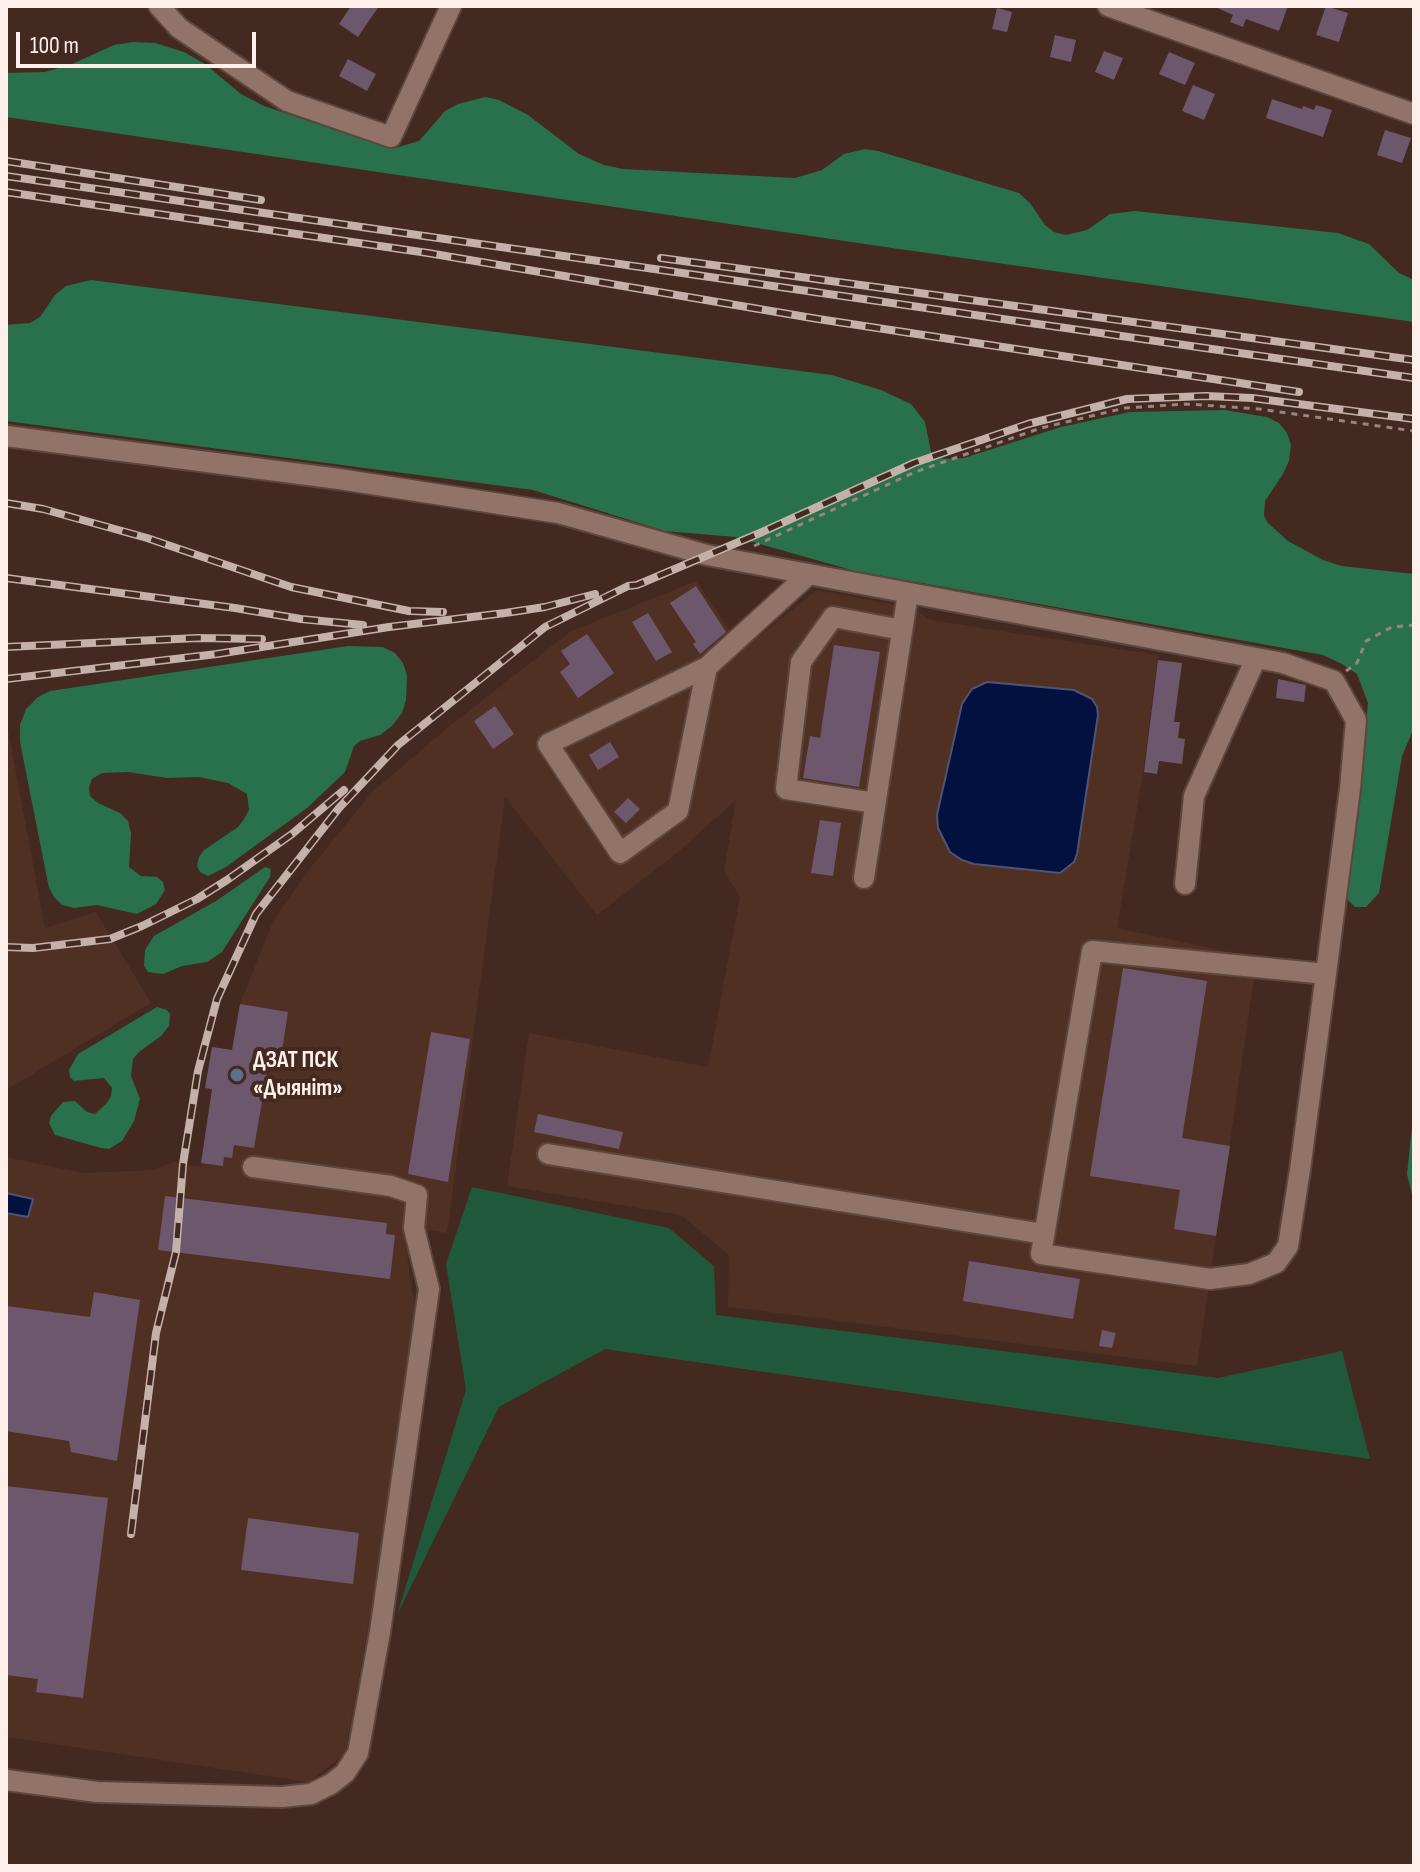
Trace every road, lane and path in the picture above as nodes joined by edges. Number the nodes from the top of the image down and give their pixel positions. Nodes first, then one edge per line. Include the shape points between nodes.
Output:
1 (159, 6) edge
2 (451, 6) edge
3 (1108, 6) edge
4 (1414, 114) edge
5 (1414, 431) edge
6 (6, 436) edge
7 (755, 545) dead end
8 (809, 574) junction
9 (908, 593) junction
10 (1414, 625) edge
11 (902, 630) junction
12 (1256, 658) junction
13 (707, 667) junction
14 (1334, 681) junction
15 (875, 803) junction
16 (864, 878) dead end
17 (1185, 884) dead end
18 (1326, 974) junction
19 (548, 1154) dead end
20 (253, 1167) dead end
21 (1044, 1234) junction
22 (6, 1780) edge

1 - 2 street via 179,28 287,101 391,137
3 - 4 street
5 - 7 path via 1259,409 1187,404 1125,408 1041,428 915,472
6 - 8 street via 558,513 707,555
8 - 9 street
8 - 13 street
9 - 11 street
9 - 12 street
10 - 14 path via 1392,627 1366,641 1357,663
11 - 15 street
11 - 15 street via 833,617 801,662 786,789
12 - 14 street
12 - 17 street via 1194,796
13 - 13 street via 548,744 620,853 678,811
14 - 18 street via 1356,720
15 - 16 street
18 - 21 street via 1092,951
18 - 21 street via 1288,1246 1276,1263 1249,1274 1210,1279 1041,1254
19 - 21 street
20 - 22 street via 391,1186 417,1195 414,1228 429,1289 358,1753 345,1773 311,1794 282,1797 97,1792

